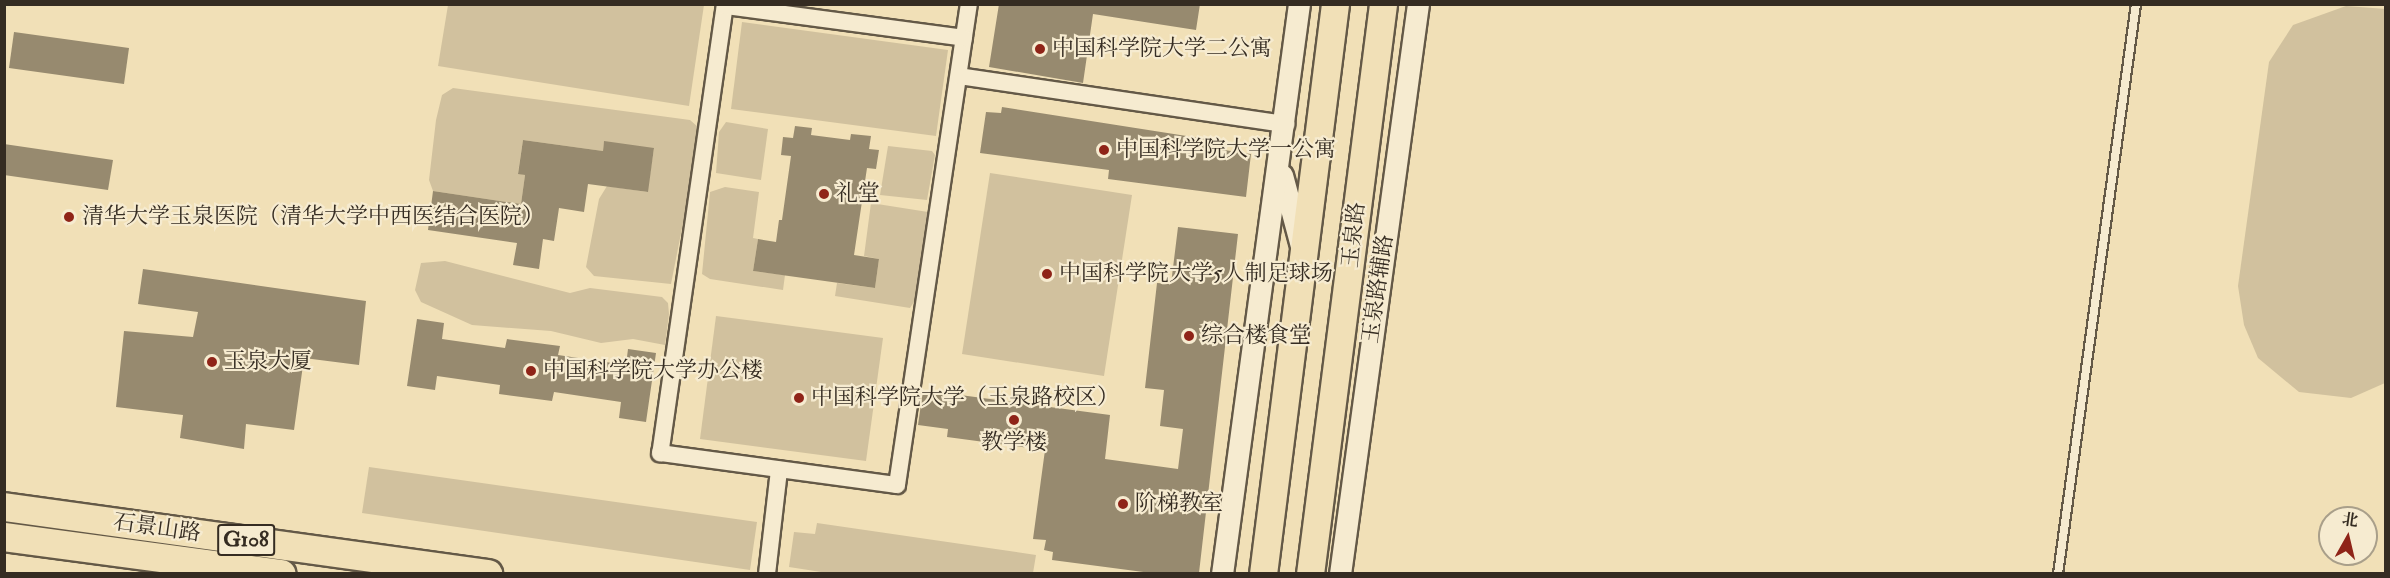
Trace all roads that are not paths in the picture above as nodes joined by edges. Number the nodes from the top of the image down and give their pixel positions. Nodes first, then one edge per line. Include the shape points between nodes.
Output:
1 (969, 4) edge
2 (1299, 4) edge
3 (1335, 4) edge
4 (1383, 4) edge
5 (1418, 4) edge
6 (2136, 4) edge
7 (725, 5) edge
8 (964, 38) junction
9 (959, 76) junction
10 (1286, 124) junction
11 (1279, 162) junction
12 (1302, 250) junction
13 (779, 470) junction
14 (4, 507) edge
15 (4, 537) edge
16 (282, 573) edge
17 (488, 573) edge
18 (767, 573) edge
19 (1222, 573) edge
20 (1263, 573) edge
21 (1310, 573) edge
22 (1340, 573) edge
23 (2058, 573) edge

1 - 8 street
2 - 10 street
3 - 12 main road
4 - 21 main road, 玉泉路
5 - 22 street, 玉泉路辅路
6 - 23 lane
7 - 8 street
7 - 13 street via 660,453
8 - 9 street
9 - 10 street
9 - 13 street via 897,485
10 - 11 street
11 - 12 street
11 - 19 street
12 - 20 main road
13 - 18 street
14 - 17 highway, 石景山路 / G108
15 - 16 highway, 石景山路 / G108

